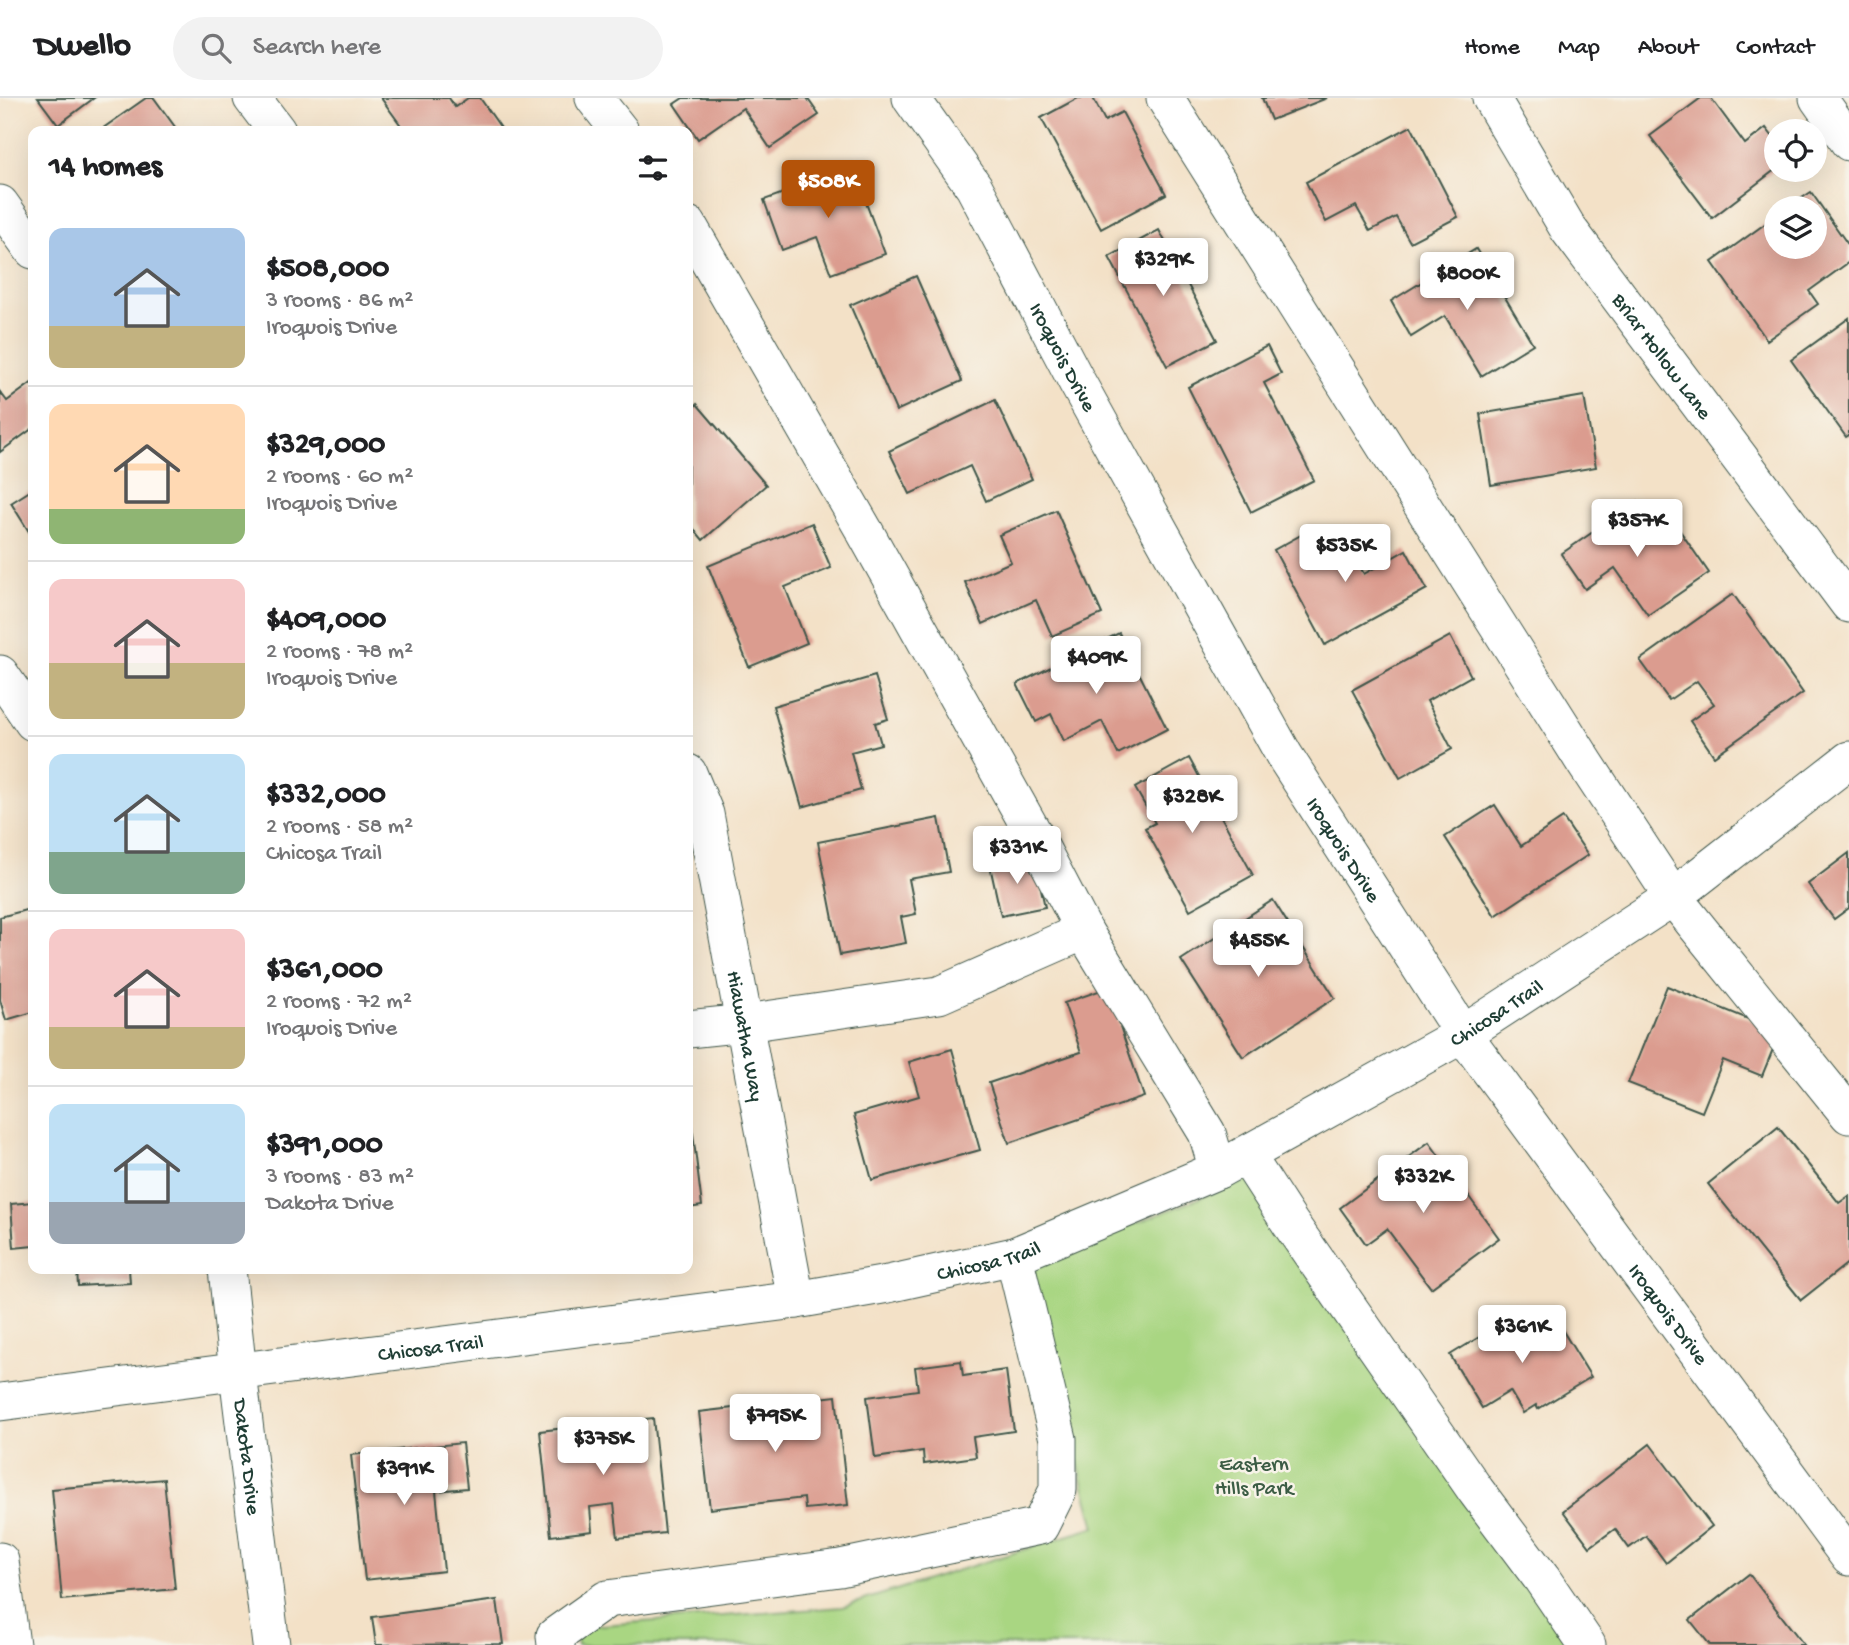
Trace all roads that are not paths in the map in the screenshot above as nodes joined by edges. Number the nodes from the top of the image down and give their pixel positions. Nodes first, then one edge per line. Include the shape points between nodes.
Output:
1 (252, 98) edge
2 (594, 98) edge
3 (911, 98) edge
4 (1165, 98) edge
5 (1491, 98) edge
6 (1818, 98) edge
7 (273, 126) edge
8 (616, 126) edge
9 (1849, 142) edge
10 (0, 204) edge
11 (693, 234) edge
12 (28, 243) edge
13 (1849, 604) edge
14 (0, 674) edge
15 (28, 715) edge
16 (1849, 760) edge
17 (693, 785) edge
18 (1673, 897) junction
19 (1084, 931) junction
20 (745, 1023) junction
21 (693, 1028) edge
22 (1462, 1034) junction
23 (1849, 1115) edge
24 (1232, 1162) junction
25 (1014, 1256) junction
26 (228, 1274) edge
27 (796, 1300) junction
28 (238, 1373) junction
29 (0, 1402) edge
30 (1849, 1557) edge
31 (0, 1561) edge
32 (11, 1645) edge
33 (271, 1645) edge
34 (556, 1645) edge
35 (1587, 1645) edge

1 - 7 street
2 - 8 street
3 - 22 street, Iroquois Drive via 974,187 1284,755
4 - 18 street
5 - 13 street, Briar Hollow Lane via 1569,230
6 - 9 street
10 - 12 street
11 - 19 street via 865,532
14 - 15 street
16 - 18 street, Chicosa Trail
17 - 20 street, Hiawatha Way via 705,814
18 - 22 street, Chicosa Trail
18 - 23 street
19 - 20 street via 939,995
19 - 24 street via 1207,1133
20 - 21 street
20 - 27 street, Hiawatha Way
22 - 24 street, Chicosa Trail
22 - 30 street, Iroquois Drive
24 - 25 street, Chicosa Trail
24 - 35 street via 1290,1223
25 - 27 street, Chicosa Trail
25 - 34 street via 1058,1439 1058,1490 1040,1526 840,1568 607,1599 555,1636
26 - 28 street, Dakota Drive
27 - 28 street, Chicosa Trail
28 - 29 street, Chicosa Trail
28 - 33 street, Dakota Drive
31 - 32 street

